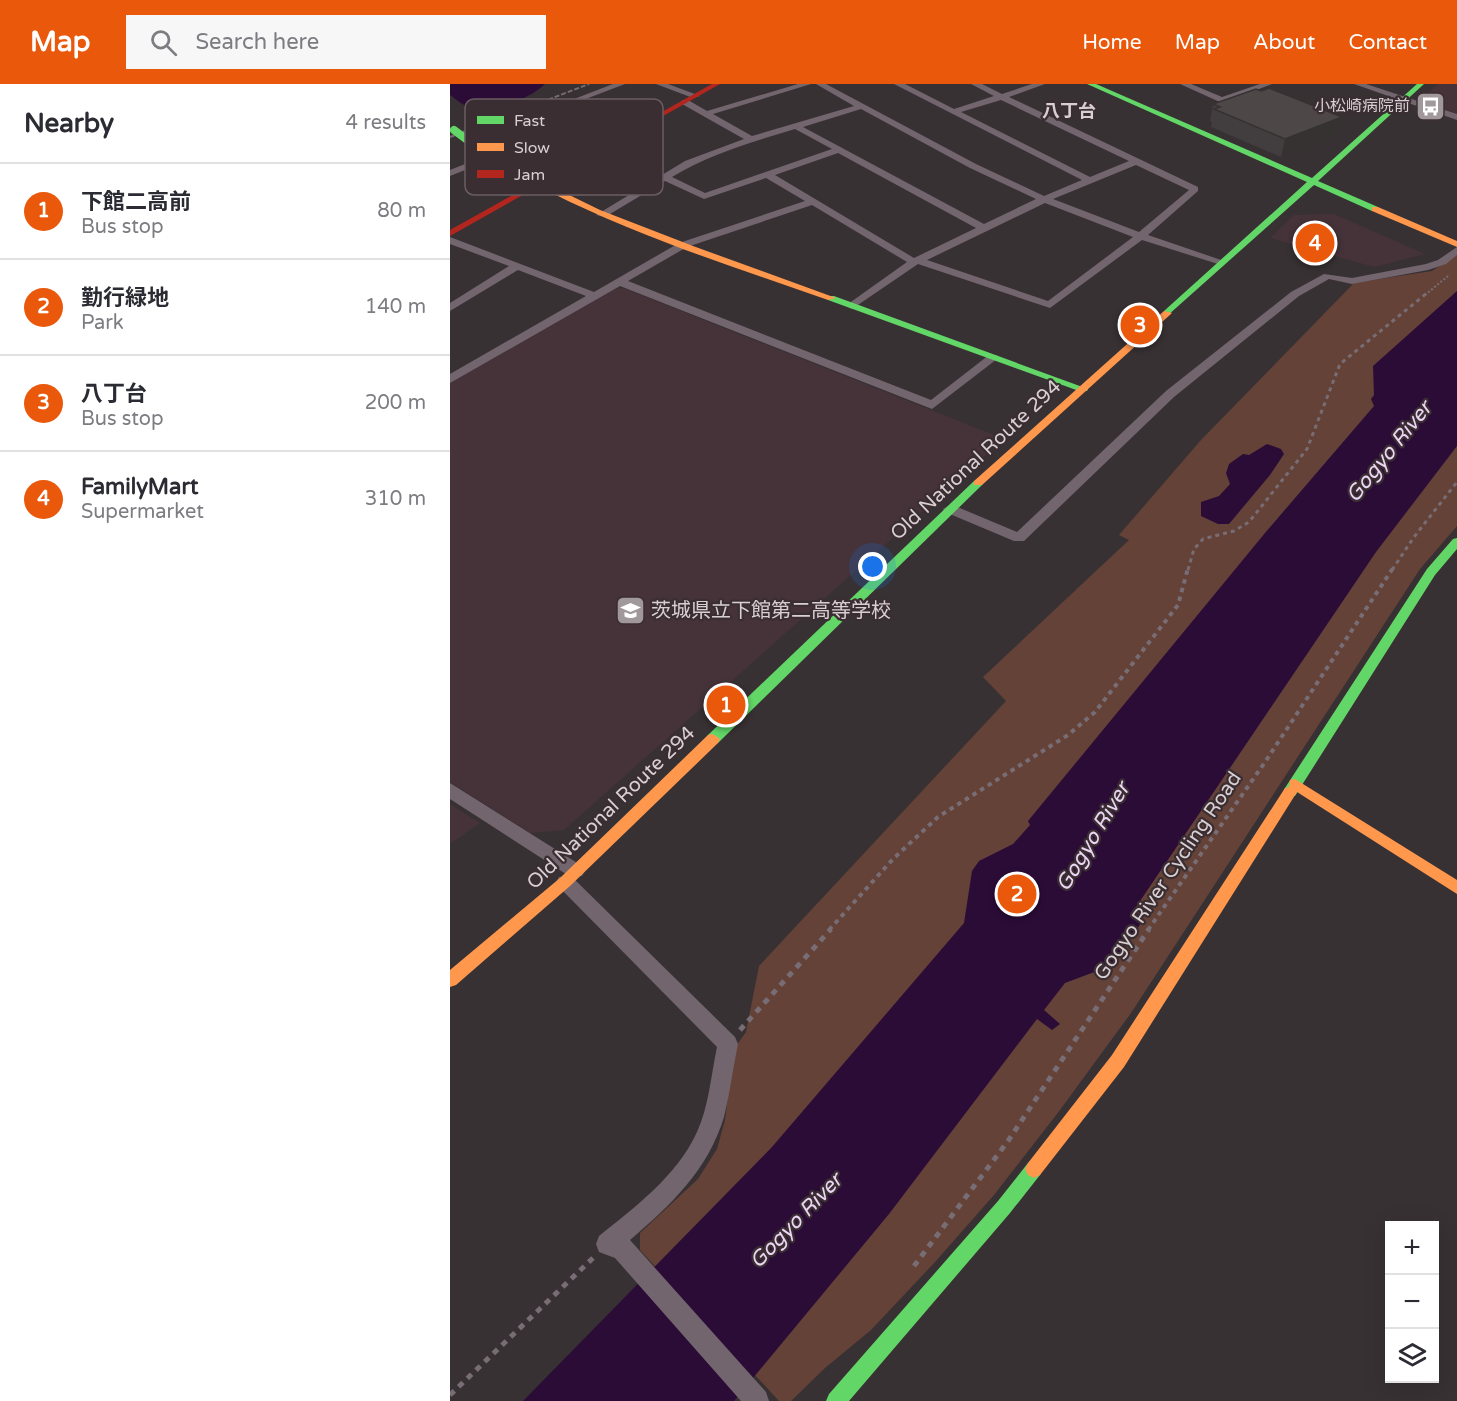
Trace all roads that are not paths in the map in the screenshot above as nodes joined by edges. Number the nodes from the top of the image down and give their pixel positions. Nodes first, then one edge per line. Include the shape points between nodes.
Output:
1 (621, 84) edge
2 (660, 84) edge
3 (717, 84) edge
4 (807, 84) edge
5 (820, 84) edge
6 (898, 84) edge
7 (975, 84) edge
8 (1041, 84) edge
9 (1090, 84) edge
10 (1184, 84) edge
11 (1268, 84) edge
12 (1358, 84) edge
13 (1421, 84) edge
14 (1075, 89) dead end
15 (1001, 97) junction
16 (581, 99) edge
17 (690, 99) junction
18 (1405, 100) junction
19 (863, 106) junction
20 (953, 112) junction
21 (708, 113) junction
22 (663, 114) edge
23 (1457, 117) edge
24 (797, 127) junction
25 (452, 128) edge
26 (465, 138) edge
27 (752, 140) junction
28 (839, 150) junction
29 (1137, 161) junction
30 (465, 167) edge
31 (450, 173) edge
32 (766, 174) junction
33 (665, 177) joint
34 (1089, 180) junction
35 (1311, 182) junction
36 (520, 195) edge
37 (559, 195) edge
38 (635, 195) edge
39 (1045, 199) junction
40 (812, 202) junction
41 (601, 215) junction
42 (984, 228) junction
43 (450, 233) edge
44 (1139, 237) junction
45 (450, 240) edge
46 (1457, 244) edge
47 (683, 245) junction
48 (1457, 250) edge
49 (916, 261) junction
50 (1222, 261) junction
51 (517, 266) junction
52 (620, 282) junction
53 (596, 296) junction
54 (852, 306) junction
55 (450, 308) edge
56 (993, 357) junction
57 (450, 379) edge
58 (1083, 389) junction
59 (950, 509) junction
60 (1457, 542) edge
61 (1295, 784) junction
62 (450, 790) edge
63 (570, 877) junction
64 (1457, 888) edge
65 (450, 980) edge
66 (757, 1401) edge
67 (836, 1401) edge

1 - 16 street
2 - 17 street
3 - 17 main road
4 - 21 street
5 - 19 street
6 - 20 street
7 - 15 street
8 - 15 street
9 - 35 main road
10 - 11 street via 1222,100
12 - 18 street
13 - 18 main road, Old National Route 294
14 - 35 main road via 1225,153
15 - 20 street
15 - 29 street
17 - 21 street
17 - 22 main road
18 - 23 street
18 - 35 main road, Old National Route 294
19 - 24 street
19 - 39 street via 995,177
20 - 34 street
21 - 27 street
24 - 27 street
24 - 28 street
25 - 26 main road, bridge
27 - 33 street via 688,163
28 - 32 street
28 - 42 street
29 - 34 street
29 - 44 street via 1195,189
30 - 31 street
32 - 33 street via 704,196
32 - 40 street
34 - 39 street
35 - 46 main road
35 - 50 main road, Old National Route 294
36 - 43 main road
37 - 41 main road
38 - 41 street
39 - 42 street
39 - 44 street
40 - 47 street
40 - 49 street
41 - 47 main road
42 - 49 street
44 - 49 street via 1050,305
44 - 50 street
45 - 51 street
47 - 52 street
47 - 54 main road
48 - 59 street via 1428,267 1352,281 1328,276 1295,294 1170,394 1019,538
49 - 54 street
50 - 58 main road, Old National Route 294
51 - 53 street
51 - 55 street
52 - 53 street
52 - 56 street via 932,405
53 - 57 street
54 - 56 main road
56 - 58 main road
58 - 59 main road, Old National Route 294
59 - 63 main road, Old National Route 294
60 - 61 main road via 1431,572
61 - 64 main road
61 - 67 main road via 1118,1060 1004,1207
62 - 63 street
63 - 65 main road, Old National Route 294
63 - 66 street via 728,1044 713,1119 691,1164 615,1246

